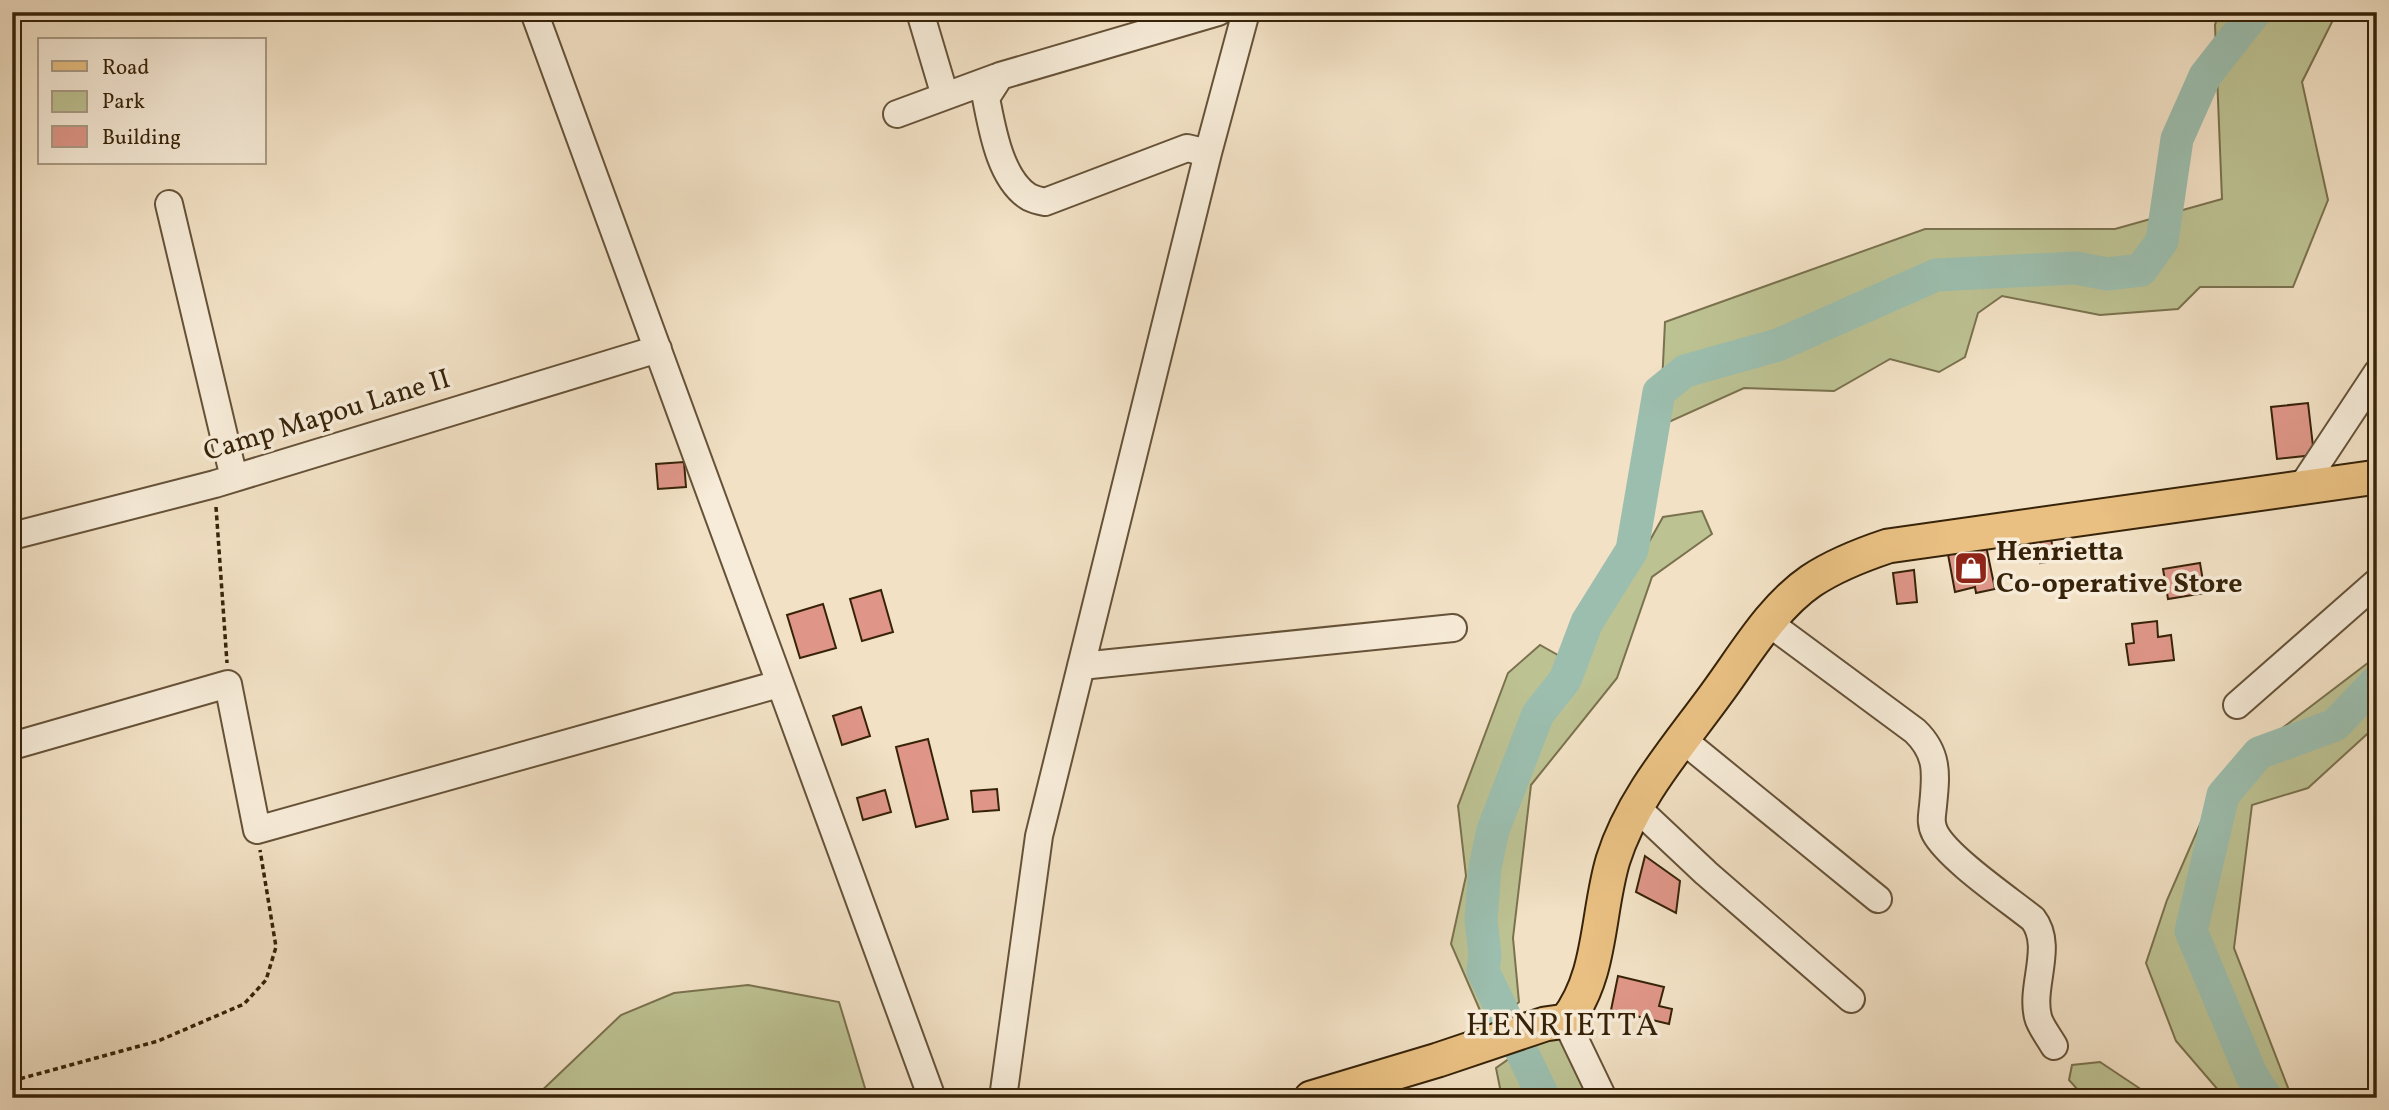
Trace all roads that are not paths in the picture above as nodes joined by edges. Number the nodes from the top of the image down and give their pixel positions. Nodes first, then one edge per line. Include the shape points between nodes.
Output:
1 (534, 12) edge
2 (920, 12) edge
3 (1218, 12) edge
4 (1246, 12) edge
5 (1147, 22) edge
6 (1000, 76) junction
7 (945, 96) junction
8 (897, 114) dead end
9 (1208, 153) junction
10 (169, 204) dead end
11 (657, 349) junction
12 (2377, 373) edge
13 (2377, 477) edge
14 (224, 481) junction
15 (2301, 488) junction
16 (12, 536) edge
17 (2377, 582) edge
18 (1769, 622) junction
19 (1453, 628) dead end
20 (1081, 666) junction
21 (779, 684) junction
22 (2236, 705) dead end
23 (1683, 740) junction
24 (12, 746) edge
25 (1637, 808) junction
26 (1878, 899) dead end
27 (1852, 999) dead end
28 (1556, 1022) junction
29 (2054, 1046) dead end
30 (932, 1098) edge
31 (1003, 1098) edge
32 (1311, 1098) edge
33 (1603, 1098) edge

1 - 11 street
2 - 7 street
3 - 5 street
4 - 9 street
5 - 6 street
6 - 7 street
6 - 9 street via 985,98 993,135 1009,176 1028,197 1045,202 1187,148
7 - 8 street
9 - 20 street
10 - 14 street
11 - 14 street, Camp Mapou Lane II
11 - 21 street
12 - 15 street
13 - 15 main road
14 - 16 street, Camp Mapou Lane II
15 - 18 main road via 1888,546 1856,556 1811,582
17 - 22 street
18 - 23 main road
18 - 29 street via 1929,744 1935,764 1931,822 1935,834 1950,852 2039,926 2038,1018
19 - 20 street
20 - 31 street via 1038,836
21 - 24 street via 257,830 228,684
21 - 30 street
23 - 25 main road
23 - 26 street
25 - 27 street
25 - 28 main road via 1613,861 1590,973 1577,1007
28 - 32 main road
28 - 33 street

